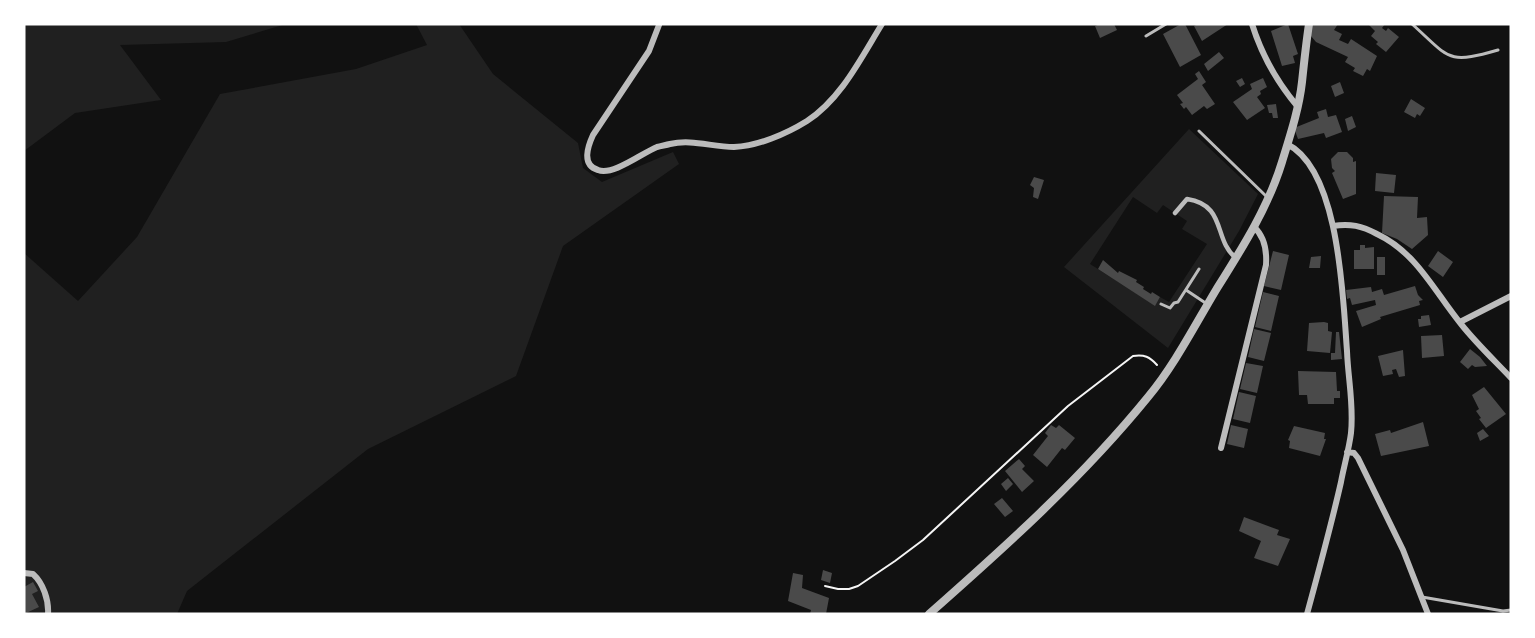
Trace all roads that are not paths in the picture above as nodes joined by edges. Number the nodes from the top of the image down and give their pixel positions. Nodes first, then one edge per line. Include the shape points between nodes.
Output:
1 (882, 24) edge
2 (1166, 24) edge
3 (1252, 24) edge
4 (1309, 24) edge
5 (1412, 24) edge
6 (659, 25) edge
7 (1146, 36) dead end
8 (1498, 50) dead end
9 (1298, 107) junction
10 (1199, 131) dead end
11 (1287, 144) junction
12 (1268, 199) junction
13 (1175, 213) dead end
14 (1334, 226) junction
15 (1254, 227) junction
16 (1236, 258) junction
17 (1199, 269) dead end
18 (1186, 290) junction
19 (1511, 296) edge
20 (1161, 304) dead end
21 (1208, 304) junction
22 (1460, 322) junction
23 (1511, 378) edge
24 (1221, 448) dead end
25 (1347, 452) junction
26 (24, 573) edge
27 (1422, 597) junction
28 (1511, 610) edge
29 (48, 614) edge
30 (929, 614) edge
31 (1307, 614) edge
32 (1428, 614) edge

1 - 6 street via 845,84 808,121 786,133 735,147 678,142 657,147 613,169 592,168 587,148 593,135 650,51
2 - 7 lane
3 - 9 street via 1272,72
4 - 9 street
5 - 8 lane via 1447,55 1459,59
9 - 11 street
10 - 12 lane
11 - 12 street
11 - 14 street via 1297,149 1313,173
12 - 15 street
13 - 16 street via 1187,199 1202,202
14 - 22 street via 1354,225 1400,247
14 - 25 street via 1351,393
15 - 16 street
15 - 24 street via 1265,244 1266,265
16 - 21 street
17 - 18 lane
18 - 20 lane via 1170,308
18 - 21 lane
19 - 22 street
21 - 30 street via 1165,374 1108,443 1050,503
22 - 23 street
25 - 27 street via 1358,458
25 - 31 street
26 - 29 street via 33,574 40,582 48,601
27 - 28 lane
27 - 32 street

